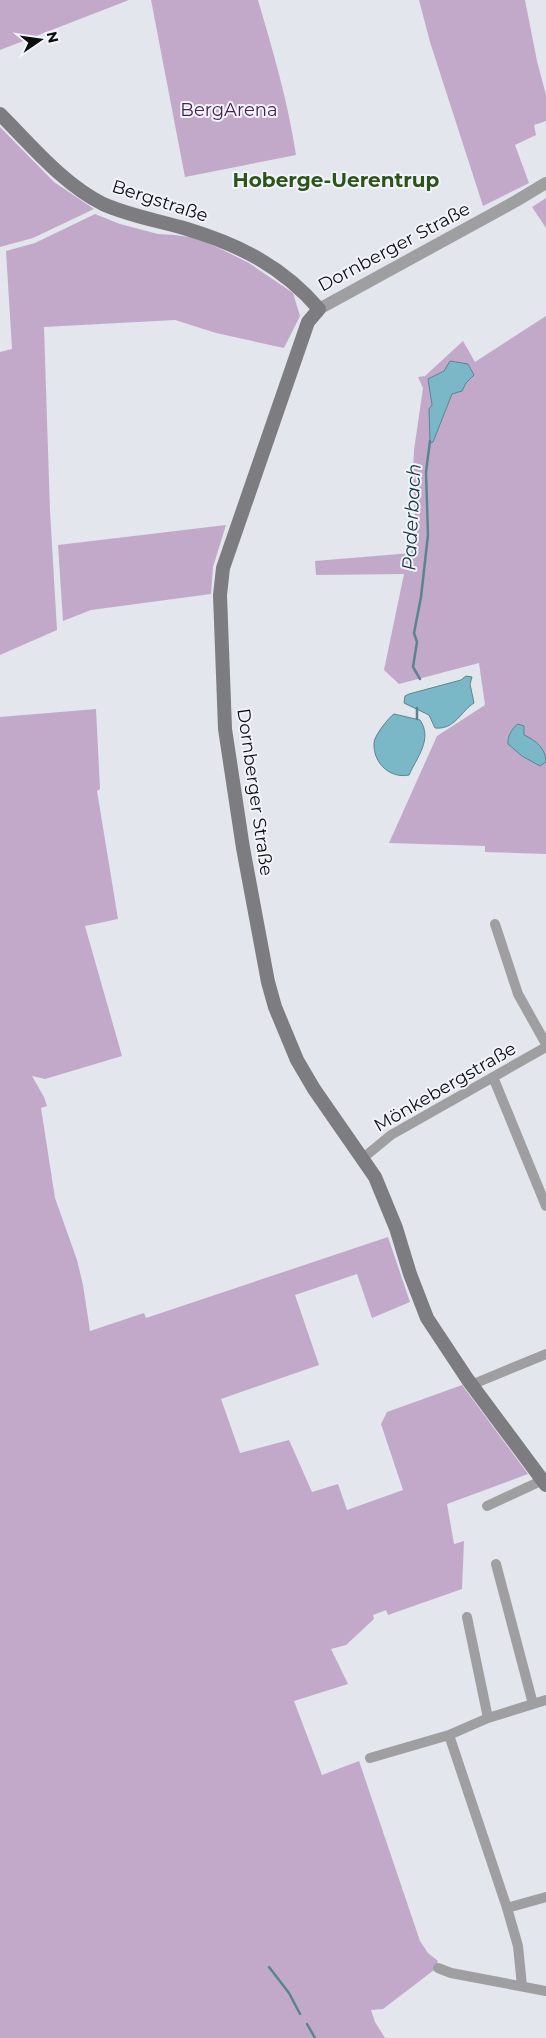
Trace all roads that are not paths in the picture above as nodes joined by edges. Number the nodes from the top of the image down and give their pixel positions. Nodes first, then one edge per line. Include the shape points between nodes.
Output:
1 (0, 114) edge
2 (546, 183) edge
3 (319, 309) junction
4 (495, 924) dead end
5 (546, 1045) edge
6 (493, 1077) junction
7 (363, 1158) junction
8 (546, 1206) edge
9 (546, 1354) edge
10 (471, 1384) junction
11 (544, 1483) edge
12 (487, 1506) dead end
13 (496, 1564) dead end
14 (467, 1617) dead end
15 (542, 1704) edge
16 (488, 1718) junction
17 (449, 1734) junction
18 (370, 1758) dead end
19 (546, 1897) edge
20 (508, 1908) junction
21 (438, 1968) dead end
22 (522, 1986) junction
23 (546, 1991) edge

1 - 3 main road, Bergstraße via 56,170 102,203 188,229 245,251 288,277
2 - 3 street, Dornberger Straße
3 - 7 main road, Dornberger Straße via 308,322 223,568 220,595 223,697 229,764 274,1005 297,1060
4 - 5 street via 518,994
5 - 6 street, Mönkebergstraße
6 - 7 street, Mönkebergstraße via 391,1135
6 - 8 street
7 - 10 main road, Dornberger Straße via 391,1214 424,1313
9 - 10 street
10 - 11 main road, Dornberger Straße
11 - 12 street, Dornberger Straße
13 - 15 street
14 - 16 street
15 - 16 street
16 - 17 street
17 - 18 street
17 - 20 street
19 - 20 street
20 - 22 street via 518,1946
21 - 22 street
22 - 23 street

